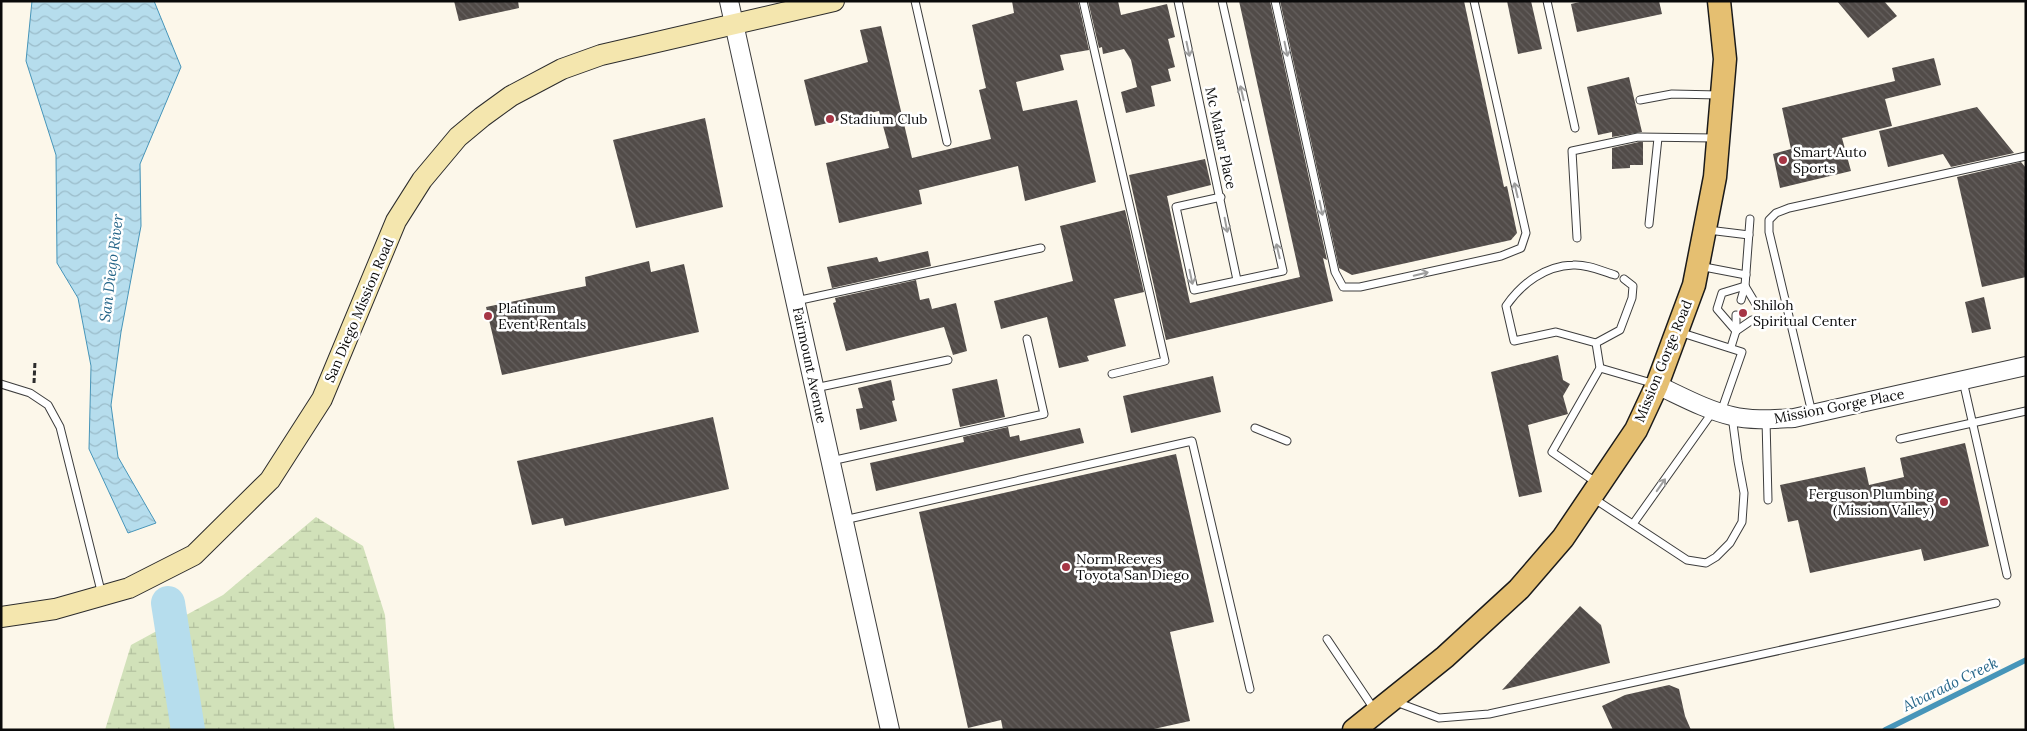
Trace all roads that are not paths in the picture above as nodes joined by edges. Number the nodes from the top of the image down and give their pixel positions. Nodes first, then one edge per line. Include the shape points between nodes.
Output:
1 (729, 1) edge
2 (834, 1) edge
3 (915, 1) edge
4 (1083, 1) edge
5 (1178, 1) edge
6 (1222, 1) edge
7 (1275, 1) edge
8 (1474, 1) edge
9 (1547, 1) edge
10 (1719, 1) edge
11 (734, 24) junction
12 (1722, 95) junction
13 (1640, 100) dead end
14 (1575, 128) dead end
15 (1658, 138) junction
16 (1718, 138) junction
17 (947, 142) dead end
18 (2026, 156) edge
19 (1221, 197) junction
20 (1750, 219) dead end
21 (1649, 224) dead end
22 (1705, 229) junction
23 (1749, 235) junction
24 (1577, 238) dead end
25 (1041, 248) dead end
26 (1697, 266) junction
27 (1746, 274) junction
28 (1615, 275) dead end
29 (1624, 279) dead end
30 (1237, 280) junction
31 (1745, 286) junction
32 (1741, 300) dead end
33 (795, 301) junction
34 (1757, 306) dead end
35 (1736, 315) dead end
36 (1752, 320) dead end
37 (1678, 331) junction
38 (1736, 331) junction
39 (1027, 339) dead end
40 (1596, 343) junction
41 (1731, 348) junction
42 (948, 360) dead end
43 (2026, 366) edge
44 (1600, 368) junction
45 (1112, 374) dead end
46 (1963, 380) junction
47 (1, 384) edge
48 (1657, 385) junction
49 (815, 388) junction
50 (2026, 411) edge
51 (1722, 413) junction
52 (1812, 414) junction
53 (1766, 420) junction
54 (1972, 422) junction
55 (1255, 428) dead end
56 (1900, 439) dead end
57 (1287, 442) dead end
58 (831, 462) junction
59 (1595, 491) junction
60 (1768, 500) dead end
61 (844, 520) junction
62 (1633, 524) junction
63 (2007, 575) dead end
64 (102, 596) junction
65 (1996, 603) dead end
66 (1, 617) edge
67 (1327, 639) dead end
68 (1250, 688) dead end
69 (1384, 706) junction
70 (890, 730) edge
71 (1354, 730) edge

1 - 11 street, Fairmount Avenue
2 - 11 main road, San Diego Mission Road
3 - 17 lane
4 - 45 lane via 1165,362
5 -> 19 lane, Mc Mahar Place
30 -> 6 lane via 1283,271
7 -> 8 lane via 1335,272 1343,287 1360,287 1501,256 1521,248 1526,233
9 - 14 lane
10 - 12 main road, Mission Gorge Road via 1725,59
11 - 33 street, Fairmount Avenue
11 - 64 main road, San Diego Mission Road via 601,55 562,69 512,96 458,137 422,180 396,221 322,399 270,480 194,555 129,588
12 - 13 lane via 1672,94
12 - 16 main road, Mission Gorge Road
15 - 16 lane
15 - 21 lane
15 - 24 lane via 1638,138 1572,151
16 - 22 main road, Mission Gorge Road via 1715,177
18 - 52 lane via 1790,208 1776,213 1769,220 1769,232
19 -> 30 lane, Mc Mahar Place
19 -> 30 lane via 1176,206 1194,290
20 - 23 lane
22 - 23 lane
22 - 26 main road, Mission Gorge Road
23 - 27 lane
25 - 33 lane
26 - 27 lane
26 - 37 main road, Mission Gorge Road
27 - 31 lane
28 - 40 lane via 1574,264 1541,272 1521,287 1506,306 1514,341 1556,332
29 - 40 lane via 1633,286 1620,330
31 - 32 lane
31 - 34 lane
31 - 38 lane via 1722,293 1717,309
33 - 49 street, Fairmount Avenue
35 - 38 lane
36 - 38 lane
37 - 41 lane
37 - 48 main road, Mission Gorge Road
38 - 41 lane
39 - 58 lane via 1044,414
40 - 44 lane
41 - 51 lane via 1742,352
42 - 49 lane
43 - 46 street, Mission Gorge Place
44 - 48 lane
44 - 59 lane via 1552,452
46 - 52 street, Mission Gorge Place
46 - 54 lane
47 - 64 lane via 30,393 48,405 60,427
48 - 51 street, Mission Gorge Place
48 - 59 main road, Mission Gorge Road via 1636,430
49 - 58 street, Fairmount Avenue
50 - 54 lane
51 - 53 street, Mission Gorge Place
62 -> 51 lane
51 - 62 lane via 1738,461 1744,493 1742,522 1730,543 1706,563 1687,560
52 - 53 street, Mission Gorge Place
53 - 60 lane
54 - 56 lane
54 - 63 lane
55 - 57 lane
58 - 61 street, Fairmount Avenue
59 - 62 lane
59 - 69 main road, Mission Gorge Road via 1564,538 1519,589 1445,657
61 - 68 lane via 1192,441
61 - 70 street, Fairmount Avenue
64 - 66 main road, San Diego Mission Road via 54,609
65 - 69 lane via 1489,714 1439,718
67 - 69 lane
69 - 71 main road, Mission Gorge Road

